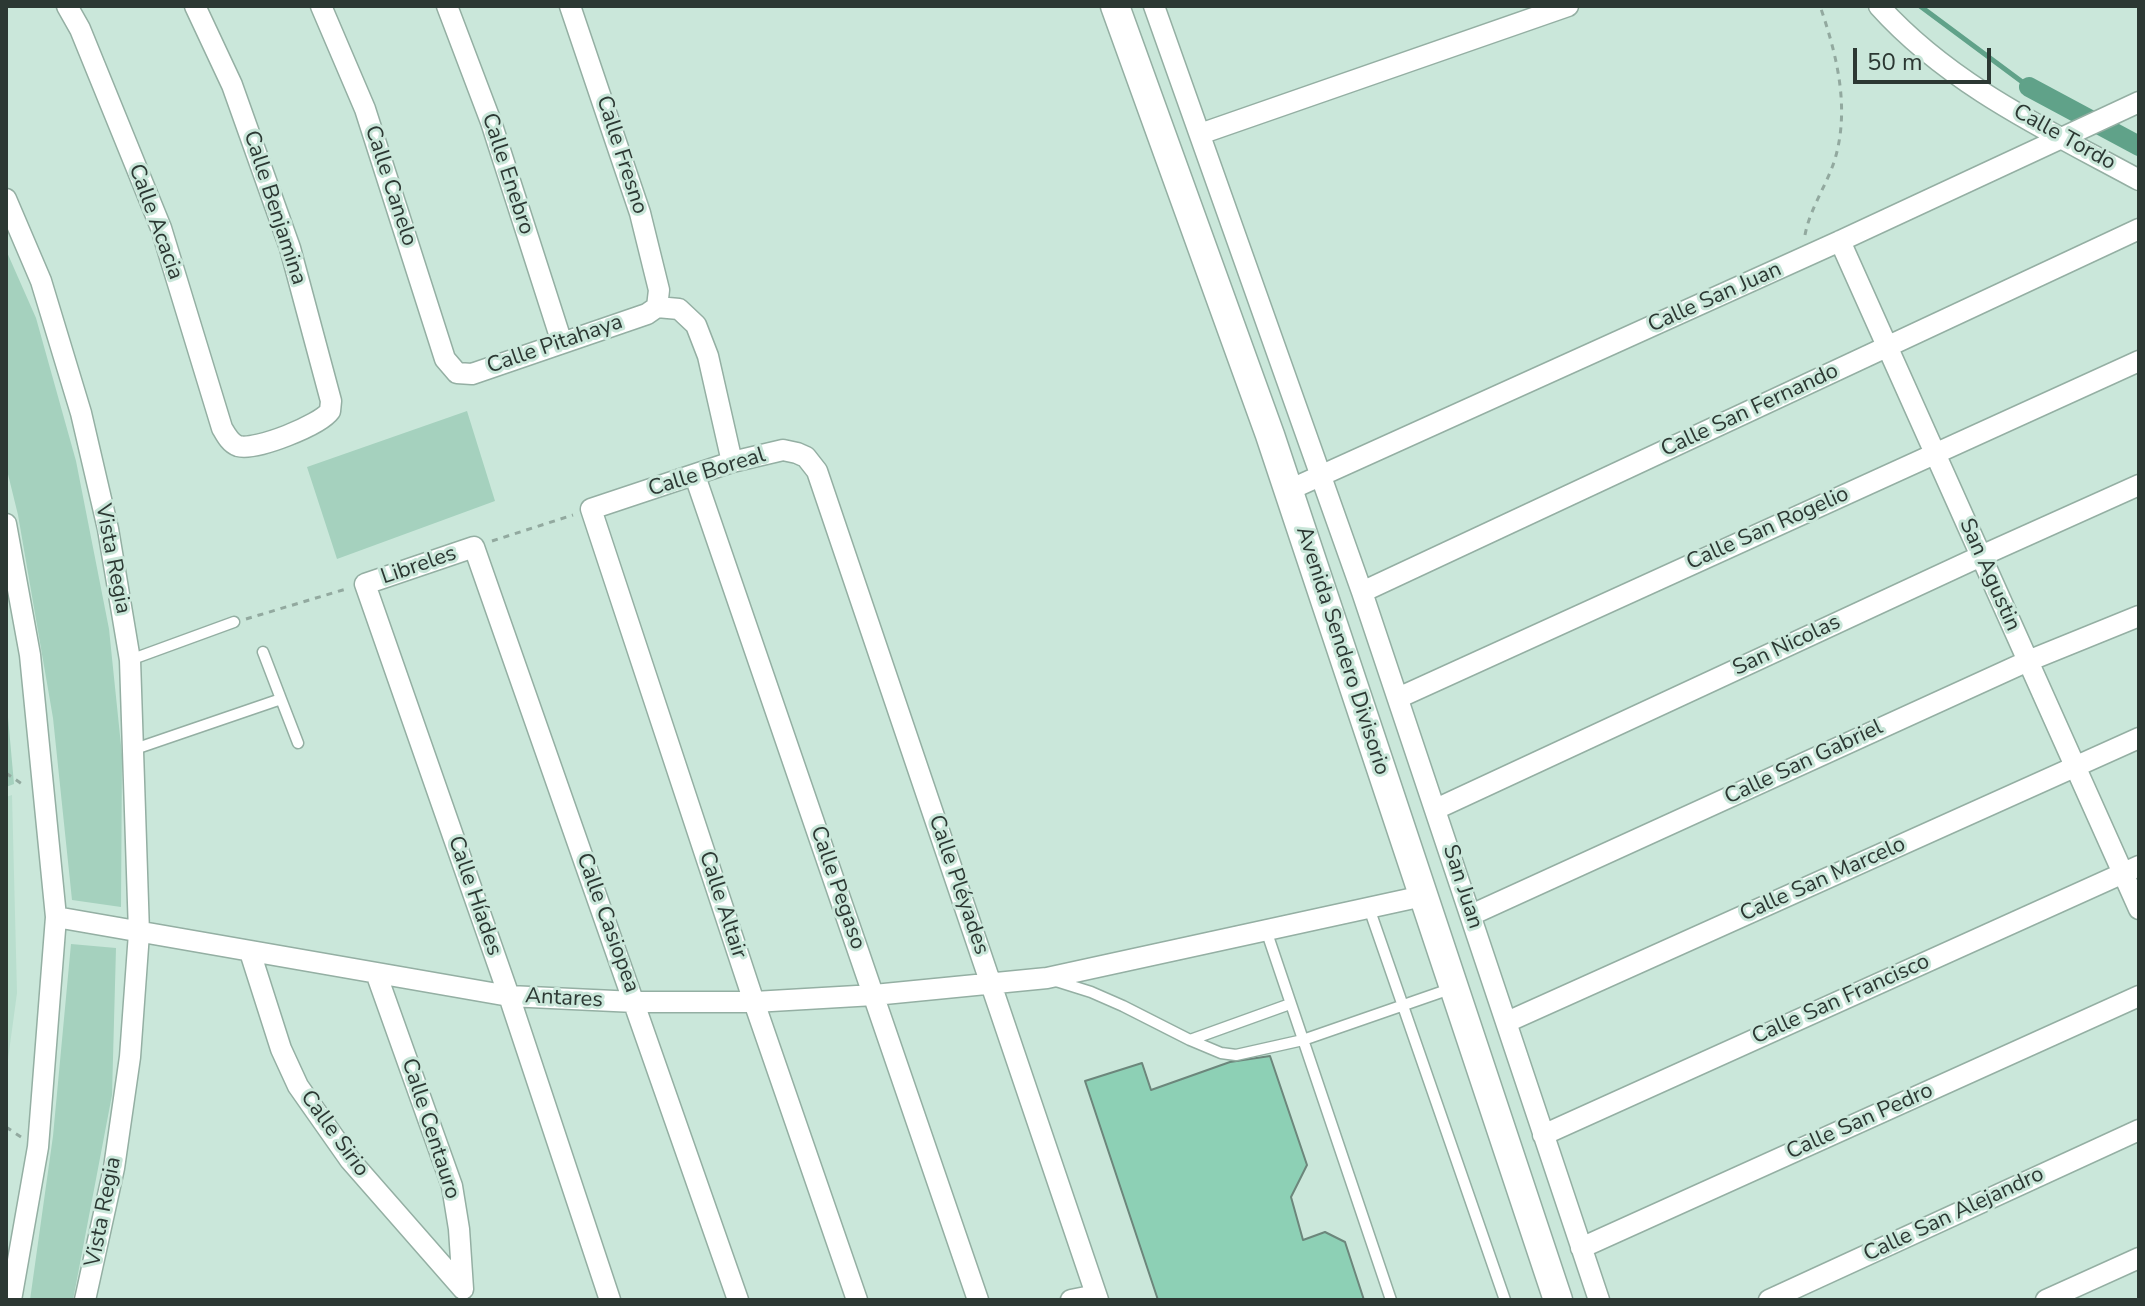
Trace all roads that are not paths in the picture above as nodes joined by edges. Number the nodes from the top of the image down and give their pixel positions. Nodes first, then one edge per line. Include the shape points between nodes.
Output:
1 (67, 6) edge
2 (195, 6) edge
3 (321, 6) edge
4 (447, 6) edge
5 (570, 6) edge
6 (1115, 6) edge
7 (1154, 6) edge
8 (1568, 6) edge
9 (1879, 6) edge
10 (2134, 105) edge
11 (2071, 133) junction
12 (1200, 134) junction
13 (2139, 180) edge
14 (6, 199) edge
15 (2139, 229) edge
16 (1840, 241) junction
17 (657, 307) junction
18 (562, 343) junction
19 (1887, 347) junction
20 (2139, 361) edge
21 (452, 369) joint
22 (326, 417) joint
23 (1935, 454) junction
24 (732, 462) junction
25 (817, 471) joint
26 (695, 476) junction
27 (1321, 476) junction
28 (2139, 485) edge
29 (1289, 490) junction
30 (591, 509) joint
31 (6, 524) edge
32 (474, 547) joint
33 (1981, 556) junction
34 (365, 584) joint
35 (1362, 592) junction
36 (2139, 616) edge
37 (234, 622) road end
38 (263, 652) dead end
39 (130, 660) junction
40 (2028, 661) junction
41 (1398, 698) junction
42 (281, 699) junction
43 (2139, 738) edge
44 (298, 743) dead end
45 (132, 750) junction
46 (2075, 767) junction
47 (1436, 809) junction
48 (2131, 870) edge
49 (1423, 896) junction
50 (1369, 908) junction
51 (2139, 909) edge
52 (1471, 915) junction
53 (56, 917) junction
54 (1266, 930) junction
55 (139, 933) junction
56 (250, 952) junction
57 (376, 973) junction
58 (1047, 978) junction
59 (993, 985) junction
60 (1454, 988) junction
61 (874, 995) junction
62 (509, 996) junction
63 (2139, 996) edge
64 (635, 1002) junction
65 (754, 1002) junction
66 (1290, 1004) junction
67 (1403, 1005) junction
68 (1507, 1022) junction
69 (1190, 1040) junction
70 (1303, 1040) junction
71 (2139, 1130) edge
72 (1543, 1135) junction
73 (1581, 1248) junction
74 (2139, 1258) edge
75 (463, 1289) joint
76 (1097, 1297) edge
77 (11, 1300) edge
78 (85, 1300) edge
79 (610, 1300) edge
80 (738, 1300) edge
81 (857, 1300) edge
82 (978, 1300) edge
83 (1071, 1300) edge
84 (1391, 1300) edge
85 (1505, 1300) edge
86 (1558, 1300) edge
87 (1599, 1300) edge
88 (1769, 1300) edge
89 (2046, 1300) edge

1 - 22 street, Calle Acacia via 161,228 209,391 230,442 253,446
2 - 22 street, Calle Benjamina via 232,85 290,248 331,401
3 - 21 street, Calle Canelo via 365,109
4 - 18 street, Calle Enebro via 491,122
5 - 17 street, Calle Fresno via 640,213 659,290
6 - 29 street, Avenida Sendero Divisorio
7 - 12 street
8 - 12 street
9 - 11 street, Calle Tordo via 1969,85
10 - 11 street, Calle San Juan
11 - 13 street, Calle Tordo
11 - 16 street, Calle San Juan
12 - 27 street
14 - 39 street, Vista Regia via 41,281 81,413
15 - 19 street, Calle San Fernando
16 - 19 street, San Agustin
16 - 27 street, Calle San Juan
17 - 18 street, Calle Pitahaya
17 - 24 street via 679,309 696,325
18 - 21 street, Calle Pitahaya via 472,374
19 - 23 street, San Agustin
19 - 35 street, Calle San Fernando
20 - 23 street, Calle San Rogelio
23 - 33 street, San Agustin
23 - 41 street, Calle San Rogelio
24 - 25 street, Calle Boreal via 783,450 806,457
24 - 26 street, Calle Boreal
25 - 59 street, Calle Pléyades
26 - 30 street, Calle Boreal
26 - 61 street, Calle Pegaso
27 - 29 street, Calle San Juan
27 - 35 street, San Juan
28 - 33 street, San Nicolas
29 - 49 street, Avenida Sendero Divisorio
30 - 65 street, Calle Altair
31 - 53 street via 30,655
32 - 34 street, Libreles
32 - 64 street, Calle Casiopea
33 - 40 street, San Agustin
33 - 47 street, San Nicolas
34 - 62 street, Calle Híades
35 - 41 street, San Juan
36 - 40 street, Calle San Gabriel
37 - 39 lane
38 - 42 lane
39 - 45 street, Vista Regia
40 - 46 street, San Agustin
40 - 52 street, Calle San Gabriel
41 - 47 street, San Juan
42 - 44 lane
42 - 45 lane
43 - 46 street, Calle San Marcelo
45 - 55 street, Vista Regia
46 - 48 street, San Agustin
46 - 68 street, Calle San Marcelo
47 - 52 street, San Juan
48 - 51 street, San Agustin
48 - 72 street, Calle San Francisco
49 - 50 street, Antares
49 - 60 street, Avenida Sendero Divisorio
50 - 54 street, Antares
50 - 67 lane
52 - 68 street, San Juan
53 - 55 street
53 - 77 street via 38,1147
54 - 58 street, Antares
54 - 66 lane
55 - 56 street, Antares
55 - 78 street, Vista Regia via 130,1057 114,1168
56 - 57 street, Antares
56 - 75 street, Calle Sirio via 281,1049 305,1098 350,1160
57 - 62 street, Antares
57 - 75 street, Calle Centauro via 452,1186
58 - 59 street, Antares
58 - 69 lane via 1091,992
59 - 61 street, Antares
59 - 76 street, Calle Pléyades
60 - 67 lane
60 - 86 street, Avenida Sendero Divisorio
61 - 65 street, Antares
61 - 82 street, Calle Pegaso
62 - 64 street, Antares
62 - 79 street, Calle Híades
63 - 73 street, Calle San Pedro
64 - 65 street, Antares
64 - 80 street, Calle Casiopea
65 - 81 street, Calle Altair
66 - 69 lane
66 - 70 lane
67 - 70 lane
67 - 85 lane
68 - 72 street, San Juan
69 - 70 lane via 1236,1055
70 - 84 lane
71 - 88 street, Calle San Alejandro
72 - 73 street, San Juan
73 - 87 street, San Juan
74 - 89 street
76 - 83 street

